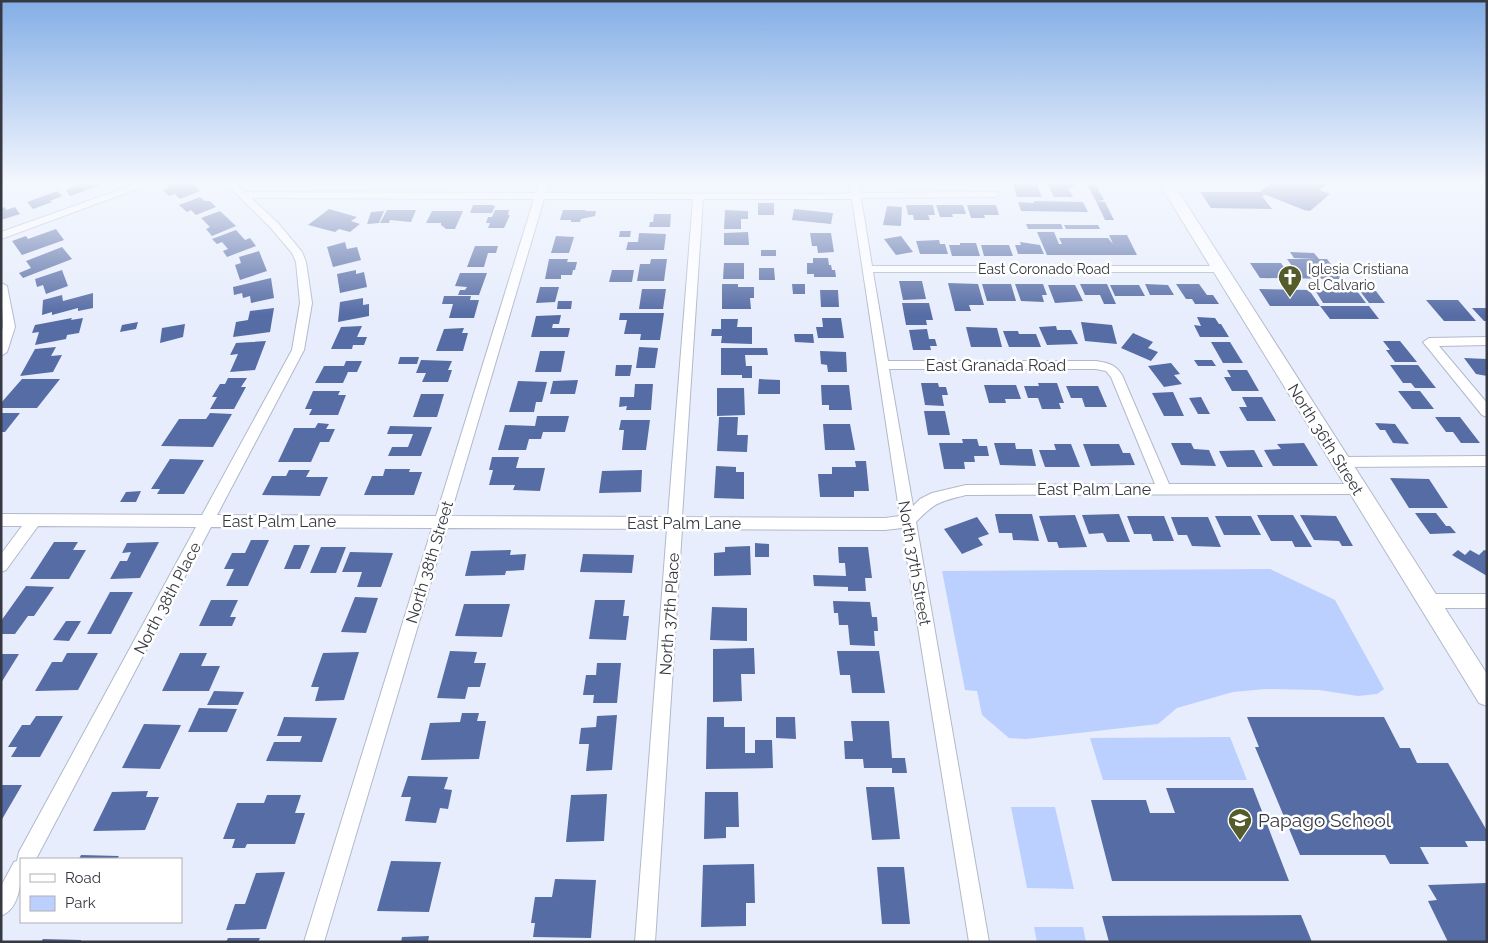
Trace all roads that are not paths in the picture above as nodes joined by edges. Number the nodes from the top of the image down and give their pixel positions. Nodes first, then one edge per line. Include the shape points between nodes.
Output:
1 (26, 227) edge
2 (274, 227) edge
3 (532, 227) edge
4 (696, 227) edge
5 (861, 227) edge
6 (1194, 227) edge
7 (1, 236) edge
8 (868, 269) junction
9 (1220, 269) junction
10 (1, 286) edge
11 (1487, 341) edge
12 (1429, 342) joint
13 (1, 352) edge
14 (883, 365) junction
15 (1487, 412) edge
16 (1487, 461) edge
17 (1341, 462) junction
18 (1164, 489) junction
19 (1357, 489) junction
20 (1, 520) edge
21 (34, 520) junction
22 (208, 521) junction
23 (908, 521) junction
24 (442, 522) junction
25 (676, 523) junction
26 (1, 566) edge
27 (1428, 601) junction
28 (1487, 601) edge
29 (1487, 695) edge
30 (27, 858) edge
31 (20, 871) edge
32 (1, 906) edge
33 (314, 942) edge
34 (645, 942) edge
35 (979, 942) edge

1 - 7 street
2 - 22 street, North 38th Place via 297,252 306,304 298,350
3 - 24 street, North 38th Street
4 - 25 street, North 37th Place
5 - 8 street, North 37th Street
6 - 9 main road, North 36th Street
8 - 9 street, East Coronado Road
8 - 14 street, North 37th Street
9 - 17 main road, North 36th Street
10 - 13 street via 9,327
11 - 12 street
12 - 15 street
14 - 18 street, East Granada Road via 1096,365 1110,368 1116,375
14 - 23 street, North 37th Street
16 - 17 street
17 - 19 main road, North 36th Street
18 - 19 street, East Palm Lane
18 - 23 street, East Palm Lane via 966,490 925,503
19 - 27 main road, North 36th Street
20 - 21 street, East Palm Lane
21 - 22 street, East Palm Lane
21 - 26 street
22 - 24 street, East Palm Lane
22 - 30 street, North 38th Place
23 - 25 street, East Palm Lane via 885,524
23 - 35 street, North 37th Street
24 - 25 street, East Palm Lane
24 - 33 street, North 38th Street
25 - 34 street, North 37th Place
27 - 28 street
27 - 29 main road, North 36th Street
31 - 32 street

